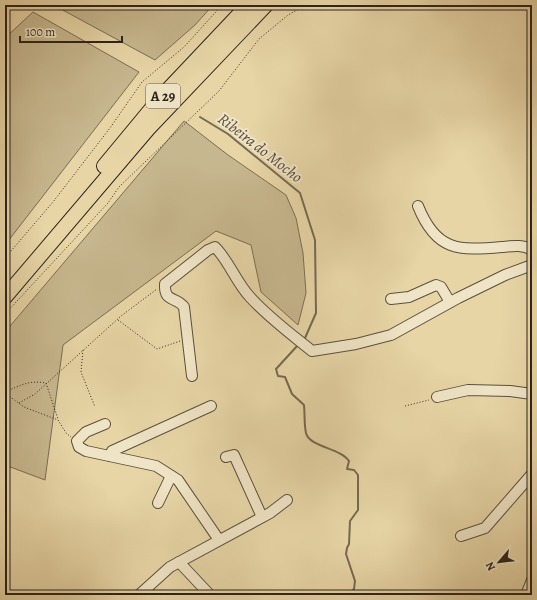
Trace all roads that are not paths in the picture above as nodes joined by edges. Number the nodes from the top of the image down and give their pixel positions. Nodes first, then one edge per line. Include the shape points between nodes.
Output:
1 (248, 5) edge
2 (267, 6) edge
3 (418, 206) dead end
4 (532, 250) edge
5 (532, 265) edge
6 (5, 282) edge
7 (5, 297) edge
8 (391, 298) dead end
9 (450, 302) junction
10 (192, 376) dead end
11 (532, 394) edge
12 (437, 397) road end
13 (211, 406) dead end
14 (105, 424) dead end
15 (110, 456) junction
16 (226, 457) dead end
17 (532, 474) edge
18 (172, 476) junction
19 (287, 500) dead end
20 (158, 503) dead end
21 (262, 517) junction
22 (461, 536) dead end
23 (219, 540) junction
24 (179, 562) junction
25 (532, 580) edge
26 (139, 595) edge
27 (210, 595) edge
28 (526, 595) edge

1 - 6 highway, A 29 via 162,96
2 - 7 highway, A 29 via 148,129
3 - 4 street via 428,226 448,246 516,246
5 - 9 street
8 - 9 street via 409,297 436,285 441,287
9 - 10 street via 422,319 384,336 312,351 249,296 215,247 165,284 168,297 182,303 184,307
11 - 12 street via 468,390
13 - 15 street via 112,451
14 - 15 street via 86,432 77,441 86,451
15 - 18 street via 156,466
16 - 21 street via 234,455
17 - 22 street via 485,528
18 - 20 street
18 - 23 street via 178,480
19 - 21 street
21 - 23 street
23 - 24 street
24 - 26 street via 164,571
24 - 27 street
25 - 28 street

